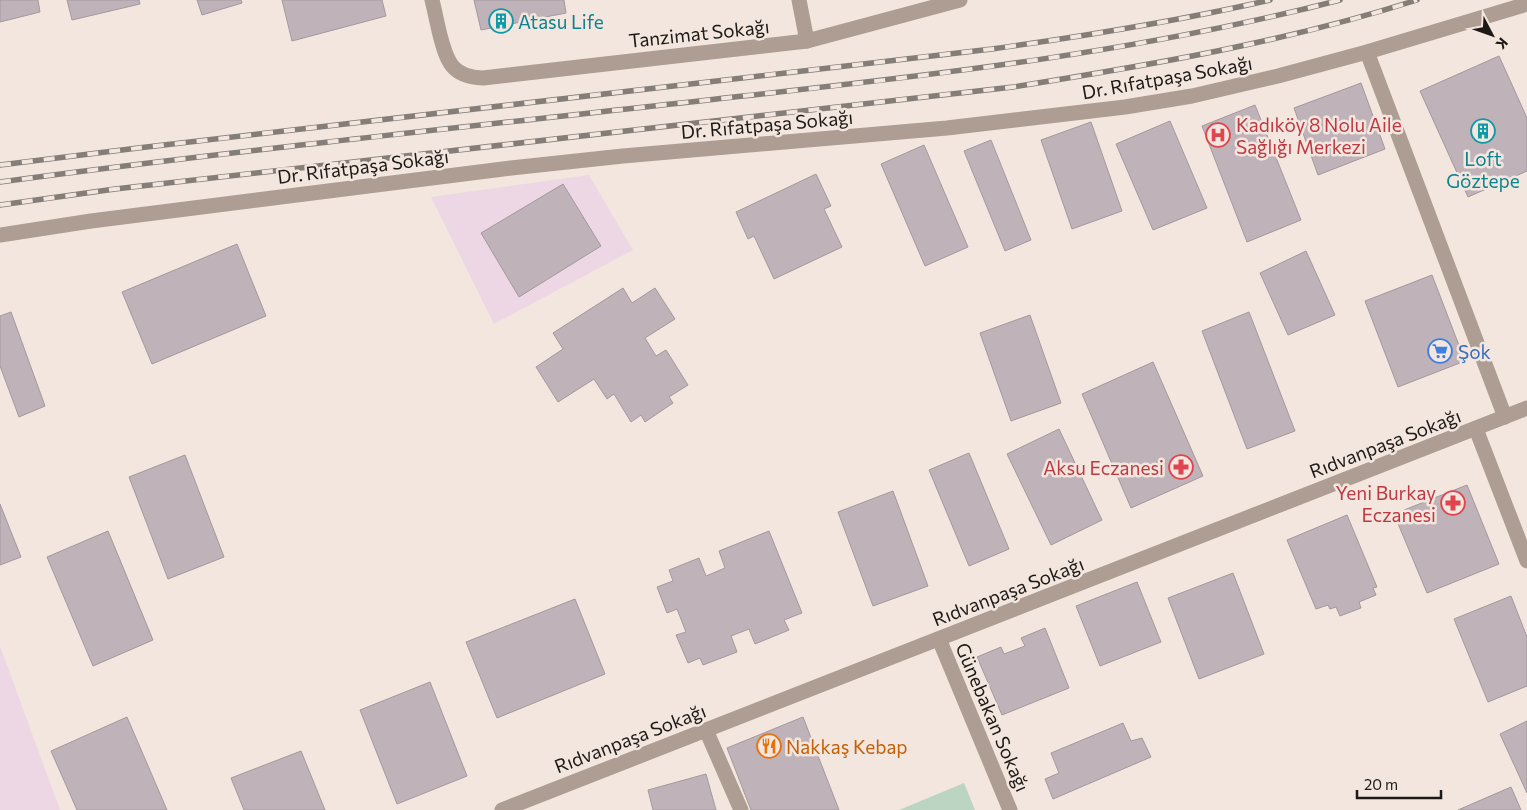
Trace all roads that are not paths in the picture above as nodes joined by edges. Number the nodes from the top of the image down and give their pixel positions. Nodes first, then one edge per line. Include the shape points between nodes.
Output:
1 (432, 0) edge
2 (799, 0) edge
3 (960, 0) edge
4 (1527, 4) edge
5 (807, 41) junction
6 (1367, 52) junction
7 (0, 236) edge
8 (1527, 408) edge
9 (1505, 417) junction
10 (1476, 429) junction
11 (1527, 561) edge
12 (940, 639) junction
13 (706, 730) junction
14 (502, 810) edge
15 (741, 810) edge
16 (1010, 810) edge

1 - 5 street, Tanzimat Sokağı via 449,62 458,72 471,77
2 - 5 street
3 - 5 street, Tanzimat Sokağı
4 - 6 street, Dr. Rıfatpaşa Sokağı
6 - 7 street, Dr. Rıfatpaşa Sokağı via 1201,94 1096,111 501,169 108,219
6 - 9 street
8 - 9 street, Rıdvanpaşa Sokağı
9 - 10 street, Rıdvanpaşa Sokağı
10 - 11 street
10 - 12 street, Rıdvanpaşa Sokağı
12 - 13 street, Rıdvanpaşa Sokağı
12 - 16 street, Günebakan Sokağı
13 - 14 street, Rıdvanpaşa Sokağı
13 - 15 street

